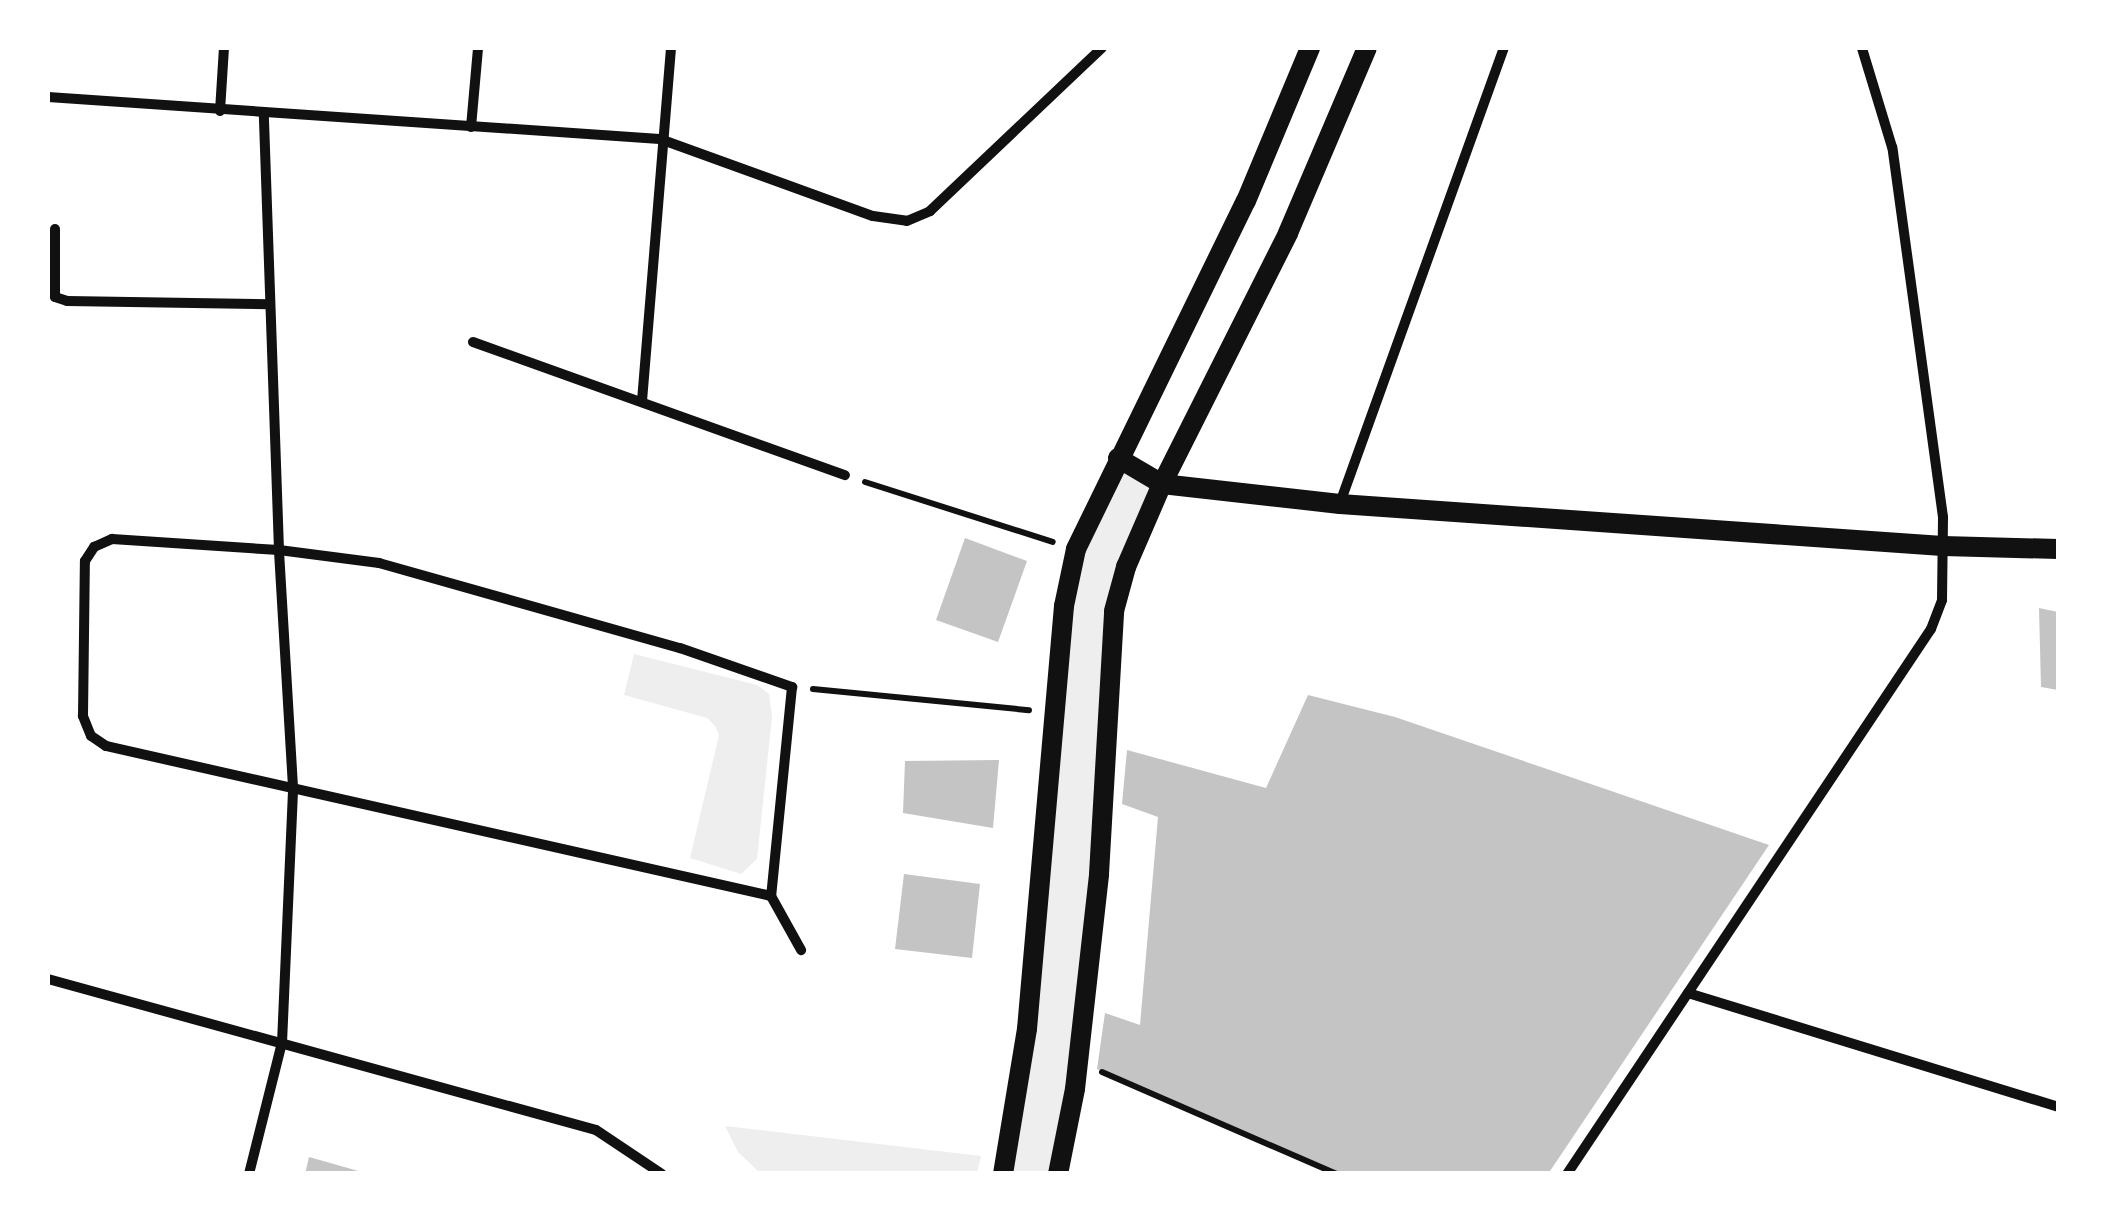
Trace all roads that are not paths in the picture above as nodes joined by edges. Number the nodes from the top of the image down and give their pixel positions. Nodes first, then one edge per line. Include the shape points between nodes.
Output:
1 (224, 48) edge
2 (478, 48) edge
3 (671, 48) edge
4 (1102, 48) edge
5 (1310, 48) edge
6 (1366, 48) edge
7 (1504, 48) edge
8 (1862, 48) edge
9 (48, 98) edge
10 (220, 111) junction
11 (264, 115) junction
12 (472, 127) junction
13 (660, 139) junction
14 (55, 229) dead end
15 (270, 304) junction
16 (473, 342) dead end
17 (642, 400) junction
18 (1118, 458) junction
19 (845, 475) road end
20 (1162, 484) junction
21 (1340, 504) junction
22 (1943, 546) junction
23 (2058, 549) edge
24 (279, 550) junction
25 (294, 788) junction
26 (772, 896) junction
27 (801, 950) dead end
28 (48, 979) edge
29 (1688, 993) junction
30 (282, 1043) junction
31 (2058, 1107) edge
32 (249, 1174) edge
33 (662, 1174) edge
34 (1003, 1174) edge
35 (1058, 1174) edge
36 (1566, 1174) edge

1 - 10 street
2 - 12 street
3 - 13 street
4 - 13 street via 930,211 907,221 873,216
5 - 18 main road via 1246,200
6 - 20 main road via 1288,233
7 - 21 street
8 - 22 street via 1892,147
9 - 10 street
10 - 11 street
11 - 12 street
11 - 15 street
12 - 13 street
13 - 17 street
14 - 15 street via 55,297
15 - 24 street
16 - 17 street
17 - 19 street
18 - 20 main road
18 - 34 main road via 1076,549 1064,606 1027,1029
20 - 21 main road
20 - 35 main road via 1126,567 1110,634 1099,874
21 - 22 main road
22 - 23 main road
22 - 29 street via 1942,600 1931,629
24 - 25 street
24 - 25 street via 112,540 94,547 85,562 82,716 106,746
24 - 26 street via 379,563 680,648 792,688
25 - 26 street
25 - 30 street
26 - 27 street
28 - 30 street
29 - 31 street
29 - 36 street
30 - 32 street
30 - 33 street via 596,1130

